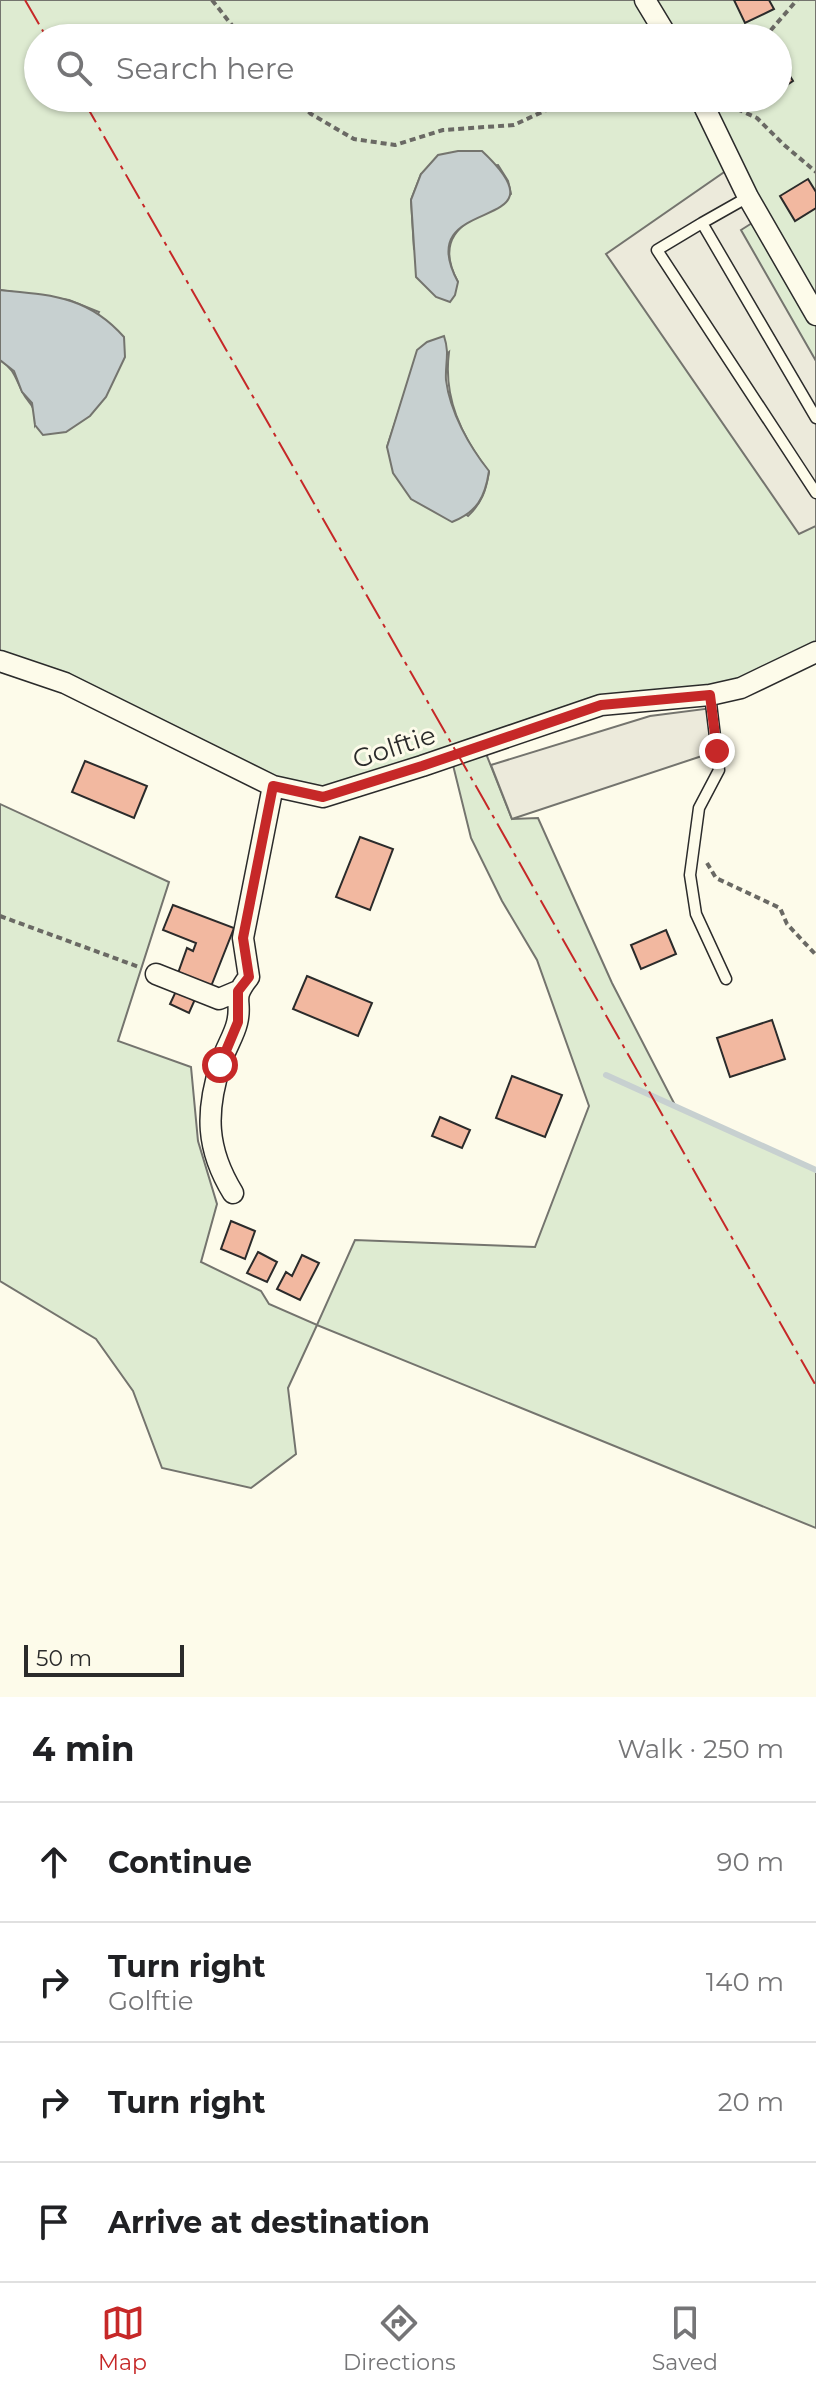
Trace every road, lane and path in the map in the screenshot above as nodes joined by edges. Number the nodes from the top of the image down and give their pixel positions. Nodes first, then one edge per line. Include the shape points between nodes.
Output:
1 (212, 0) edge
2 (645, 0) edge
3 (797, 0) edge
4 (231, 24) edge
5 (660, 24) edge
6 (776, 24) edge
7 (309, 112) edge
8 (542, 112) edge
9 (707, 112) edge
10 (743, 112) edge
11 (816, 172) edge
12 (748, 197) junction
13 (702, 223) junction
14 (816, 315) edge
15 (816, 418) edge
16 (816, 493) edge
17 (816, 652) edge
18 (0, 661) edge
19 (710, 695) junction
20 (273, 786) junction
21 (694, 841) junction
22 (0, 916) edge
23 (816, 955) edge
24 (156, 974) joint
25 (726, 979) dead end
26 (238, 991) junction
27 (233, 1193) dead end

1 - 4 path
2 - 5 street
3 - 6 path
7 - 8 path via 354,139 395,145 443,130 514,125
9 - 12 street
10 - 11 path via 757,118
12 - 13 lane
12 - 14 street
13 - 15 lane
13 - 16 lane via 657,250
17 - 19 street, Golftie via 741,688
18 - 20 street, Golftie via 65,683
19 - 20 street, Golftie via 601,705 323,797
19 - 21 lane via 719,770 699,808
20 - 26 street via 243,938 249,977
21 - 23 path via 716,878 780,908 787,924
21 - 25 lane via 690,875 696,914
22 - 24 path
24 - 26 street via 219,999
26 - 27 street via 238,1022 220,1065 209,1129 220,1172

